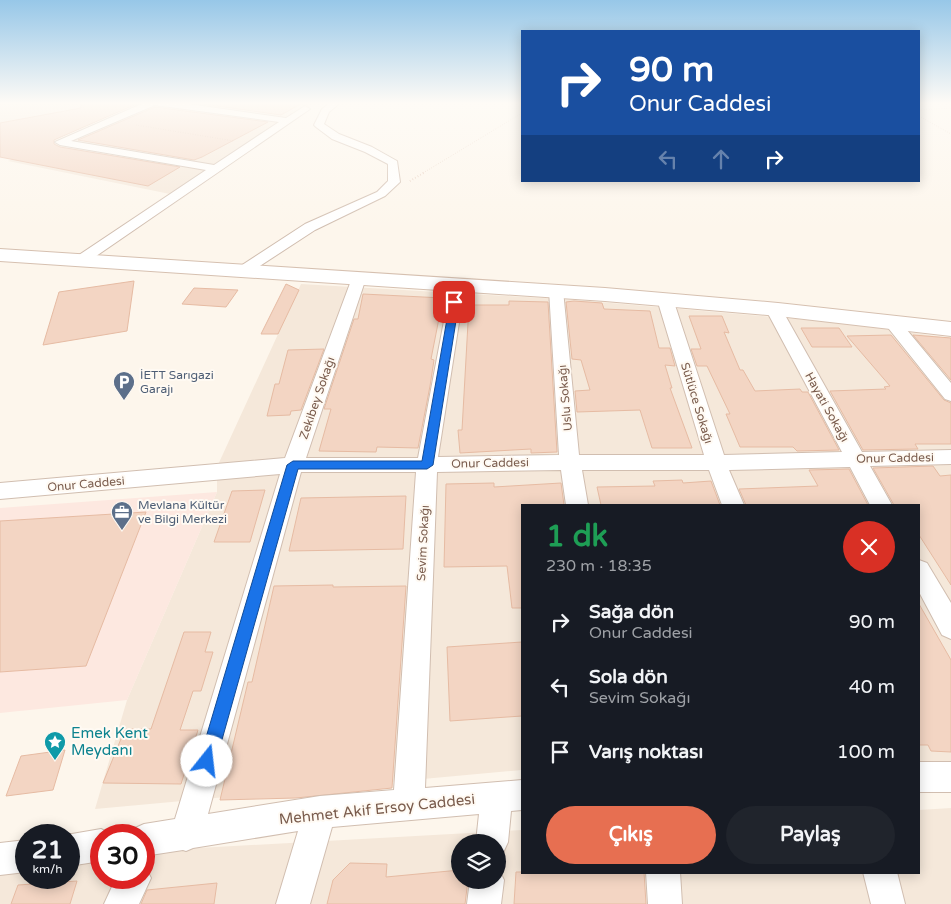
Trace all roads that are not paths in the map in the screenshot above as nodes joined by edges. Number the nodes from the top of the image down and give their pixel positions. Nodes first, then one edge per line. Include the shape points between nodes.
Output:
1 (73, 144) edge
2 (254, 144) edge
3 (354, 144) edge
4 (217, 169) junction
5 (3, 255) edge
6 (81, 260) junction
7 (241, 272) junction
8 (359, 278) junction
9 (458, 284) junction
10 (556, 290) junction
11 (665, 299) junction
12 (773, 308) junction
13 (891, 321) junction
14 (951, 329) edge
15 (951, 395) edge
16 (951, 457) edge
17 (855, 458) junction
18 (570, 462) junction
19 (716, 463) junction
20 (293, 465) junction
21 (427, 465) junction
22 (0, 491) edge
23 (577, 504) edge
24 (733, 504) edge
25 (880, 504) edge
26 (920, 572) edge
27 (951, 627) edge
28 (920, 777) edge
29 (951, 777) edge
30 (510, 796) edge
31 (409, 805) junction
32 (320, 812) junction
33 (186, 834) junction
34 (495, 834) edge
35 (155, 843) edge
36 (15, 857) edge
37 (0, 859) edge
38 (663, 874) edge
39 (880, 874) edge
40 (128, 889) edge
41 (486, 889) edge
42 (121, 904) edge
43 (293, 904) edge
44 (484, 904) edge
45 (664, 904) edge
46 (888, 904) edge

1 - 4 street
2 - 4 street
3 - 7 street via 393,163 394,182 381,194 310,227
4 - 6 street
5 - 6 main road
6 - 7 main road
7 - 8 main road
8 - 9 main road
8 - 20 street, Zekibey Sokağı
9 - 10 main road
9 - 21 street, Sevim Sokağı
10 - 11 main road
10 - 18 street, Uslu Sokağı
11 - 12 main road
11 - 19 street, Sütlüce Sokağı
12 - 13 main road
12 - 17 street, Hayati Sokağı
13 - 14 main road
13 - 15 street
16 - 17 street, Onur Caddesi
17 - 19 street, Onur Caddesi
17 - 25 street, Hayati Sokağı
18 - 19 street, Onur Caddesi
18 - 21 street, Onur Caddesi
18 - 23 street, Uslu Sokağı
19 - 24 street, Sütlüce Sokağı
20 - 21 street, Onur Caddesi
20 - 22 street, Onur Caddesi
20 - 33 street, Zekibey Sokağı
21 - 31 street, Sevim Sokağı
26 - 27 street
28 - 29 street
30 - 31 street, Mehmet Akif Ersoy Caddesi
30 - 34 street
31 - 32 street, Mehmet Akif Ersoy Caddesi
32 - 33 street, Mehmet Akif Ersoy Caddesi
32 - 43 street
33 - 35 street, Mehmet Akif Ersoy Caddesi
36 - 37 street
38 - 45 street
39 - 46 street
40 - 42 street
41 - 44 street

